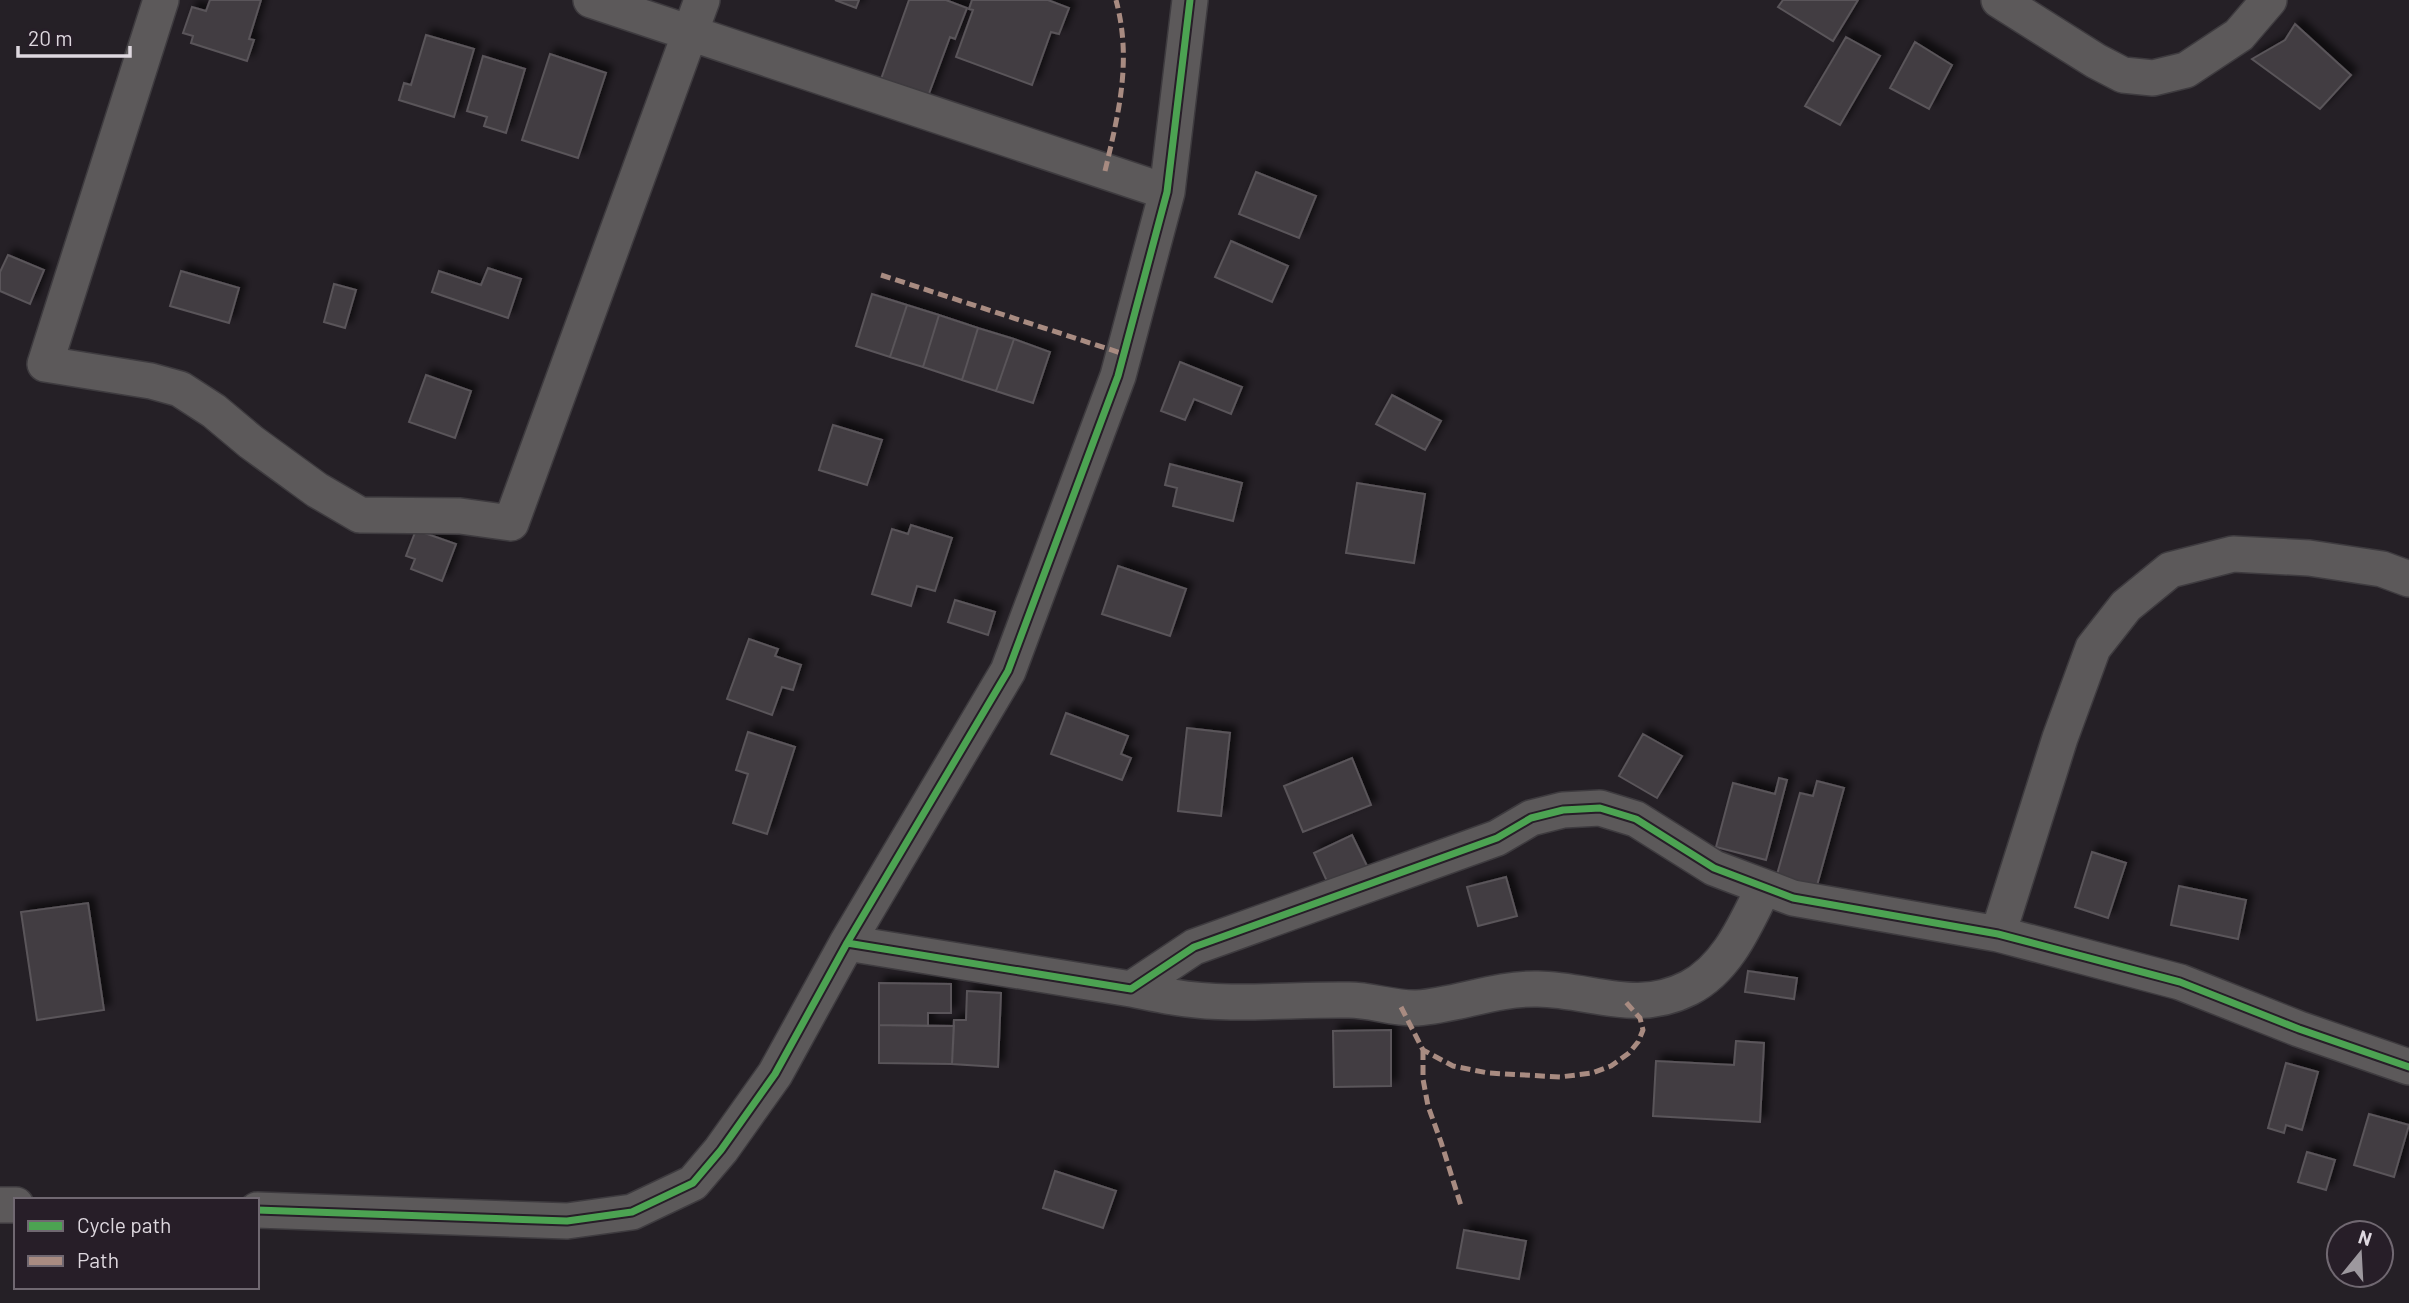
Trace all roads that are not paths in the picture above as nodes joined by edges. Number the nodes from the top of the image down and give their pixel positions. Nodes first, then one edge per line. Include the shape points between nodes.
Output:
1 (160, 0) edge
2 (591, 0) edge
3 (1190, 0) edge
4 (1999, 0) edge
5 (2269, 0) edge
6 (697, 16) edge
7 (1167, 192) junction
8 (2409, 579) edge
9 (1764, 887) junction
10 (1998, 934) junction
11 (847, 943) junction
12 (1131, 989) junction
13 (2409, 1067) edge
14 (259, 1210) edge

1 - 6 street via 45,364 180,389 317,490 360,515 460,516 511,523
2 - 6 street
3 - 7 street
4 - 5 street via 2123,75 2153,78 2186,70 2239,35
6 - 7 street
7 - 11 street via 1118,376 1008,671
8 - 10 street via 2382,569 2321,560 2233,554 2170,570 2126,606 2093,648
9 - 10 street via 1793,898
9 - 12 street via 1714,868 1636,819 1600,808 1563,810 1531,818 1497,838 1194,947
9 - 12 street via 1737,940 1718,965 1691,987 1640,1002 1536,989 1415,1008 1352,1000 1175,998
10 - 13 street via 2179,982
11 - 12 street
11 - 14 street via 775,1073 720,1150 693,1183 632,1212 567,1222

